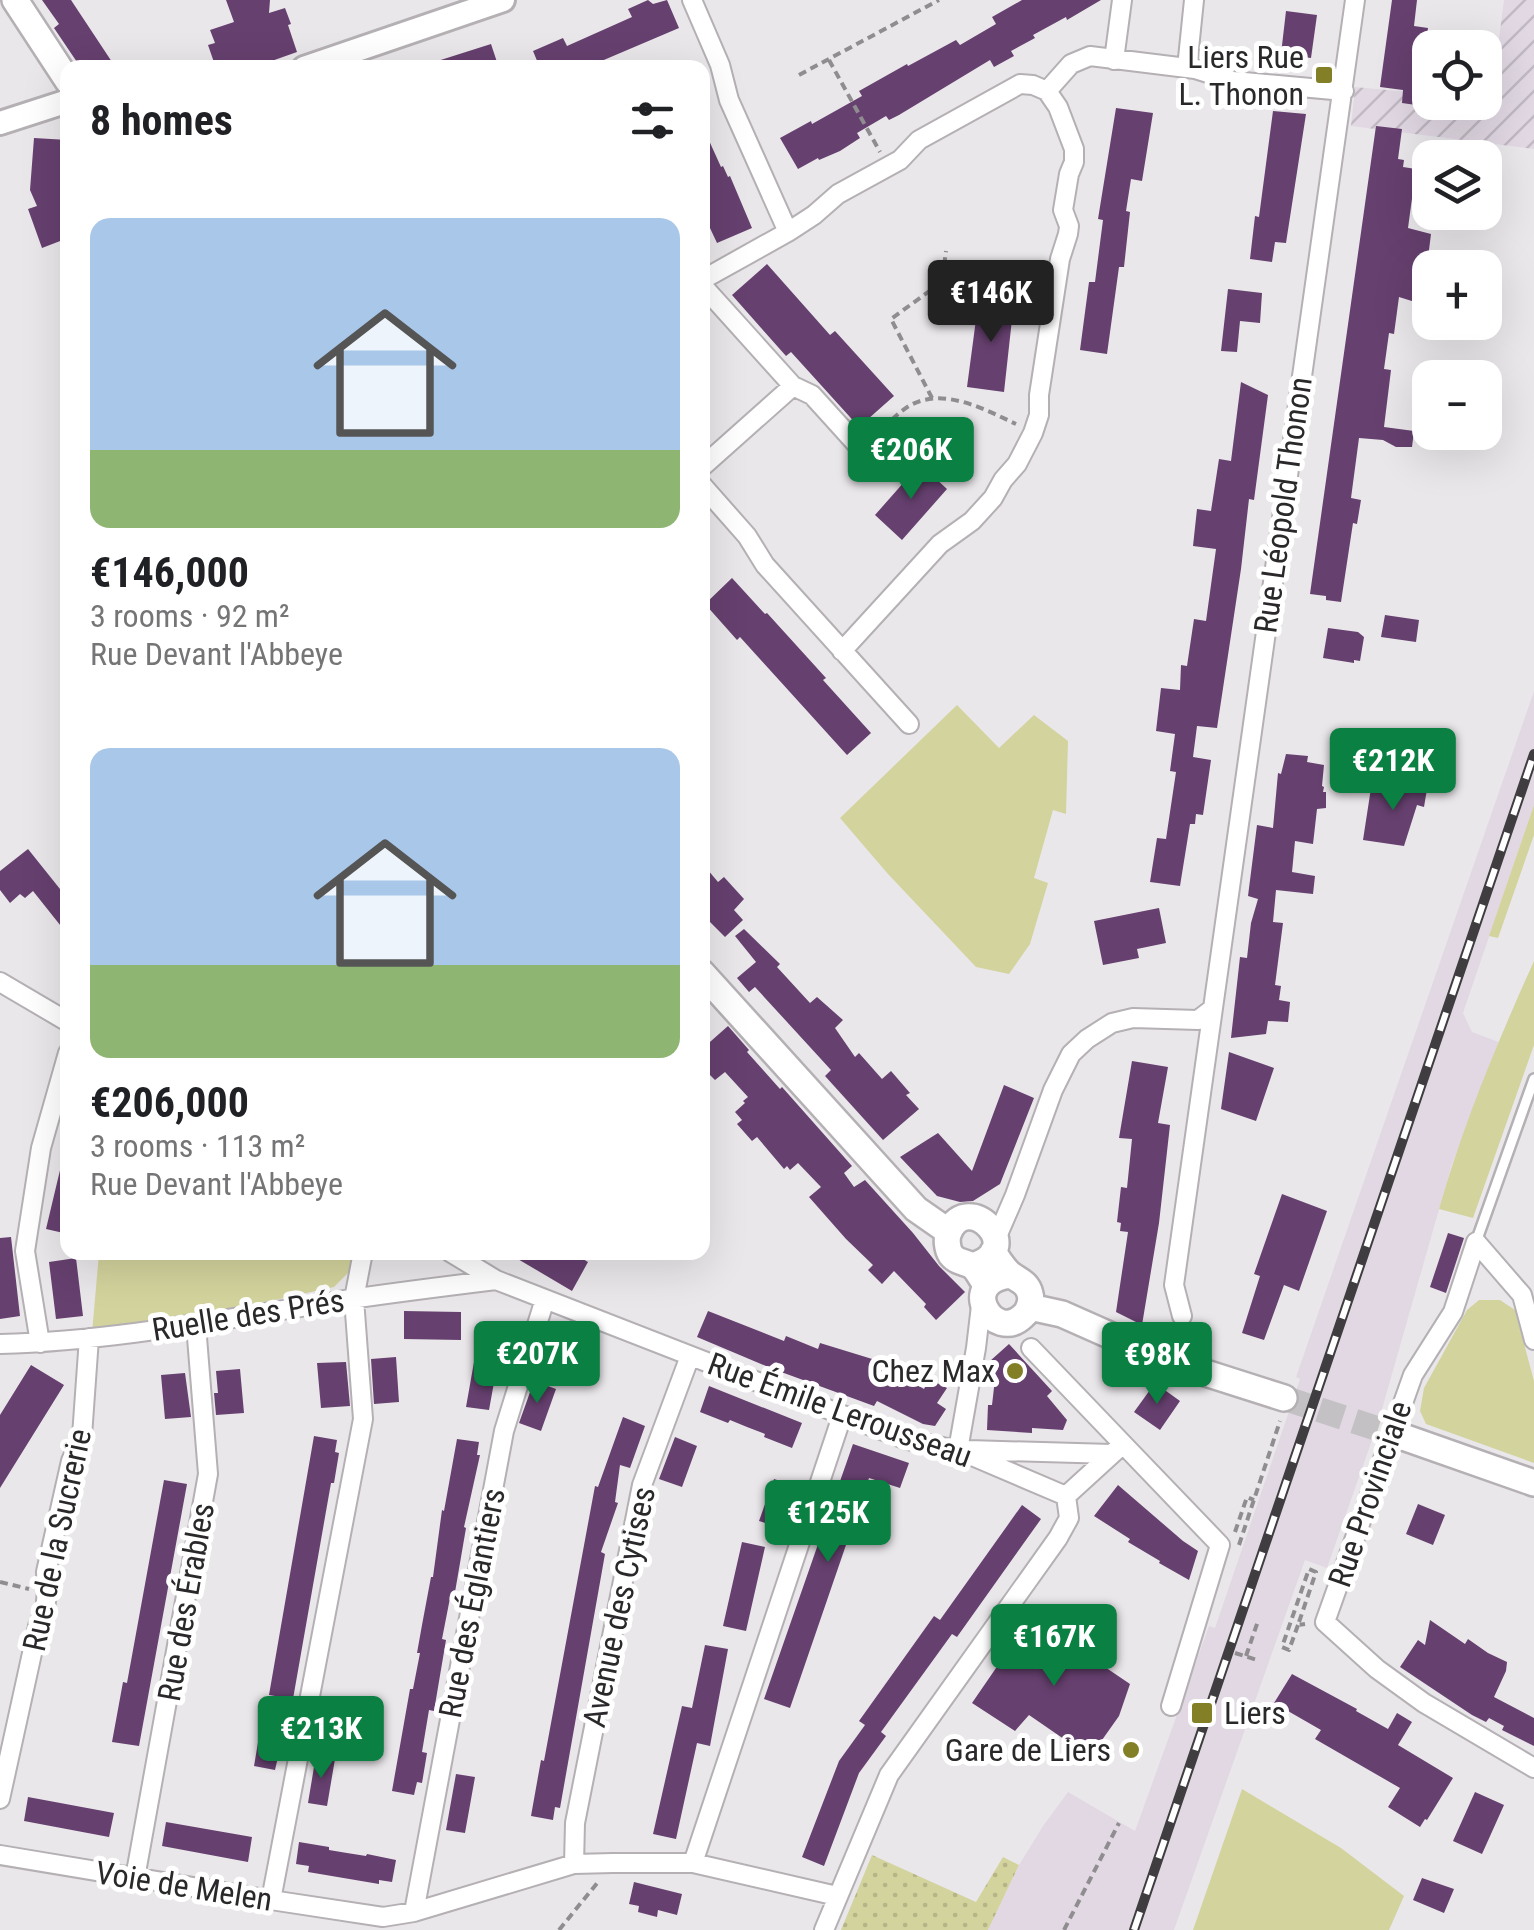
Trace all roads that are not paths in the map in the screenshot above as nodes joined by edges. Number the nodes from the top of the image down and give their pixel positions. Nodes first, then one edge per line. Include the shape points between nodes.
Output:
1 (15, 0) edge
2 (503, 0) edge
3 (692, 0) edge
4 (1122, 0) edge
5 (1194, 0) edge
6 (1355, 0) edge
7 (327, 60) edge
8 (1114, 60) junction
9 (60, 69) edge
10 (1191, 69) junction
11 (1048, 91) junction
12 (1344, 91) junction
13 (60, 103) edge
14 (0, 122) edge
15 (788, 232) junction
16 (710, 277) edge
17 (710, 291) edge
18 (793, 386) junction
19 (860, 448) road end
20 (710, 460) edge
21 (710, 494) edge
22 (842, 651) junction
23 (909, 724) dead end
24 (0, 982) edge
25 (710, 982) edge
26 (1211, 1010) junction
27 (60, 1017) edge
28 (1534, 1079) edge
29 (60, 1081) edge
30 (948, 1232) junction
31 (1476, 1242) junction
32 (361, 1260) edge
33 (463, 1260) edge
34 (988, 1262) junction
35 (496, 1280) junction
36 (1528, 1293) edge
37 (354, 1299) junction
38 (545, 1299) junction
39 (1030, 1307) junction
40 (1182, 1316) road end
41 (1007, 1324) junction
42 (196, 1325) junction
43 (89, 1338) junction
44 (1534, 1340) edge
45 (40, 1343) junction
46 (0, 1344) edge
47 (976, 1348) junction
48 (1031, 1348) dead end
49 (690, 1356) junction
50 (1283, 1407) tunnel mouth
51 (842, 1416) junction
52 (1406, 1438) tunnel mouth
53 (1117, 1449) junction
54 (958, 1450) junction
55 (1534, 1483) edge
56 (1066, 1496) junction
57 (1171, 1706) dead end
58 (1534, 1768) edge
59 (0, 1799) edge
60 (0, 1854) edge
61 (574, 1864) junction
62 (693, 1864) junction
63 (135, 1878) junction
64 (837, 1896) junction
65 (271, 1900) junction
66 (414, 1912) junction
67 (824, 1930) edge

1 - 9 main road
2 - 7 street
3 - 15 street
4 - 8 street
5 - 10 street
6 - 12 street, Rue Léopold Thonon
8 - 10 street
8 - 11 street via 1081,58
10 - 12 street via 1233,81
11 - 15 street via 1020,84 918,140 900,160
11 - 22 street via 1074,162 1034,432 972,522 940,544
12 - 26 street, Rue Léopold Thonon
13 - 14 street
15 - 16 street
17 - 18 street
18 - 19 street via 812,396
18 - 20 street
21 - 22 street
22 - 23 street
24 - 27 street
25 - 30 main road via 916,1209
26 - 34 street via 1198,1020 1112,1023 1071,1054
26 - 40 street, Rue Léopold Thonon via 1174,1285
28 - 31 lane
29 - 45 street via 41,1148 25,1251
30 - 34 main road via 951,1255 960,1263
30 - 34 main road via 968,1217
31 - 36 street
31 - 58 street, Rue Provinciale via 1453,1312 1412,1375 1325,1622 1424,1703
32 - 37 street
33 - 35 street, Rue Émile Lerousseau
34 - 39 main road via 1023,1280
34 - 41 main road via 985,1310
34 - 47 street
35 - 37 street, Ruelle des Prés
35 - 38 street, Rue Émile Lerousseau
36 - 44 street
37 - 42 street, Ruelle des Prés
37 - 65 street via 363,1420
38 - 49 street, Rue Émile Lerousseau
38 - 66 street, Rue des Églantiers via 504,1431
39 - 41 main road
39 - 50 main road via 1062,1314
41 - 47 street
42 - 43 street, Ruelle des Prés
42 - 63 street, Rue des Érables via 208,1474
43 - 45 street, Ruelle des Prés
43 - 59 street, Rue de la Sucrerie via 82,1436 71,1461
45 - 46 street, Ruelle des Prés
47 - 54 street
48 - 53 street
49 - 51 street, Rue Émile Lerousseau
49 - 61 street, Avenue des Cytises via 642,1485 575,1823
51 - 54 street, Rue Émile Lerousseau
51 - 62 street
52 - 55 main road, Rue Provinciale
53 - 54 street
53 - 56 street
53 - 57 street via 1228,1549
54 - 56 street, Rue Émile Lerousseau
56 - 64 street via 1069,1518 1058,1538 890,1775
60 - 63 street, Voie de Melen
61 - 62 street, Voie de Melen
61 - 66 street, Voie de Melen
62 - 64 street, Voie de Melen
63 - 65 street, Voie de Melen
64 - 67 street
65 - 66 street, Voie de Melen via 384,1917

